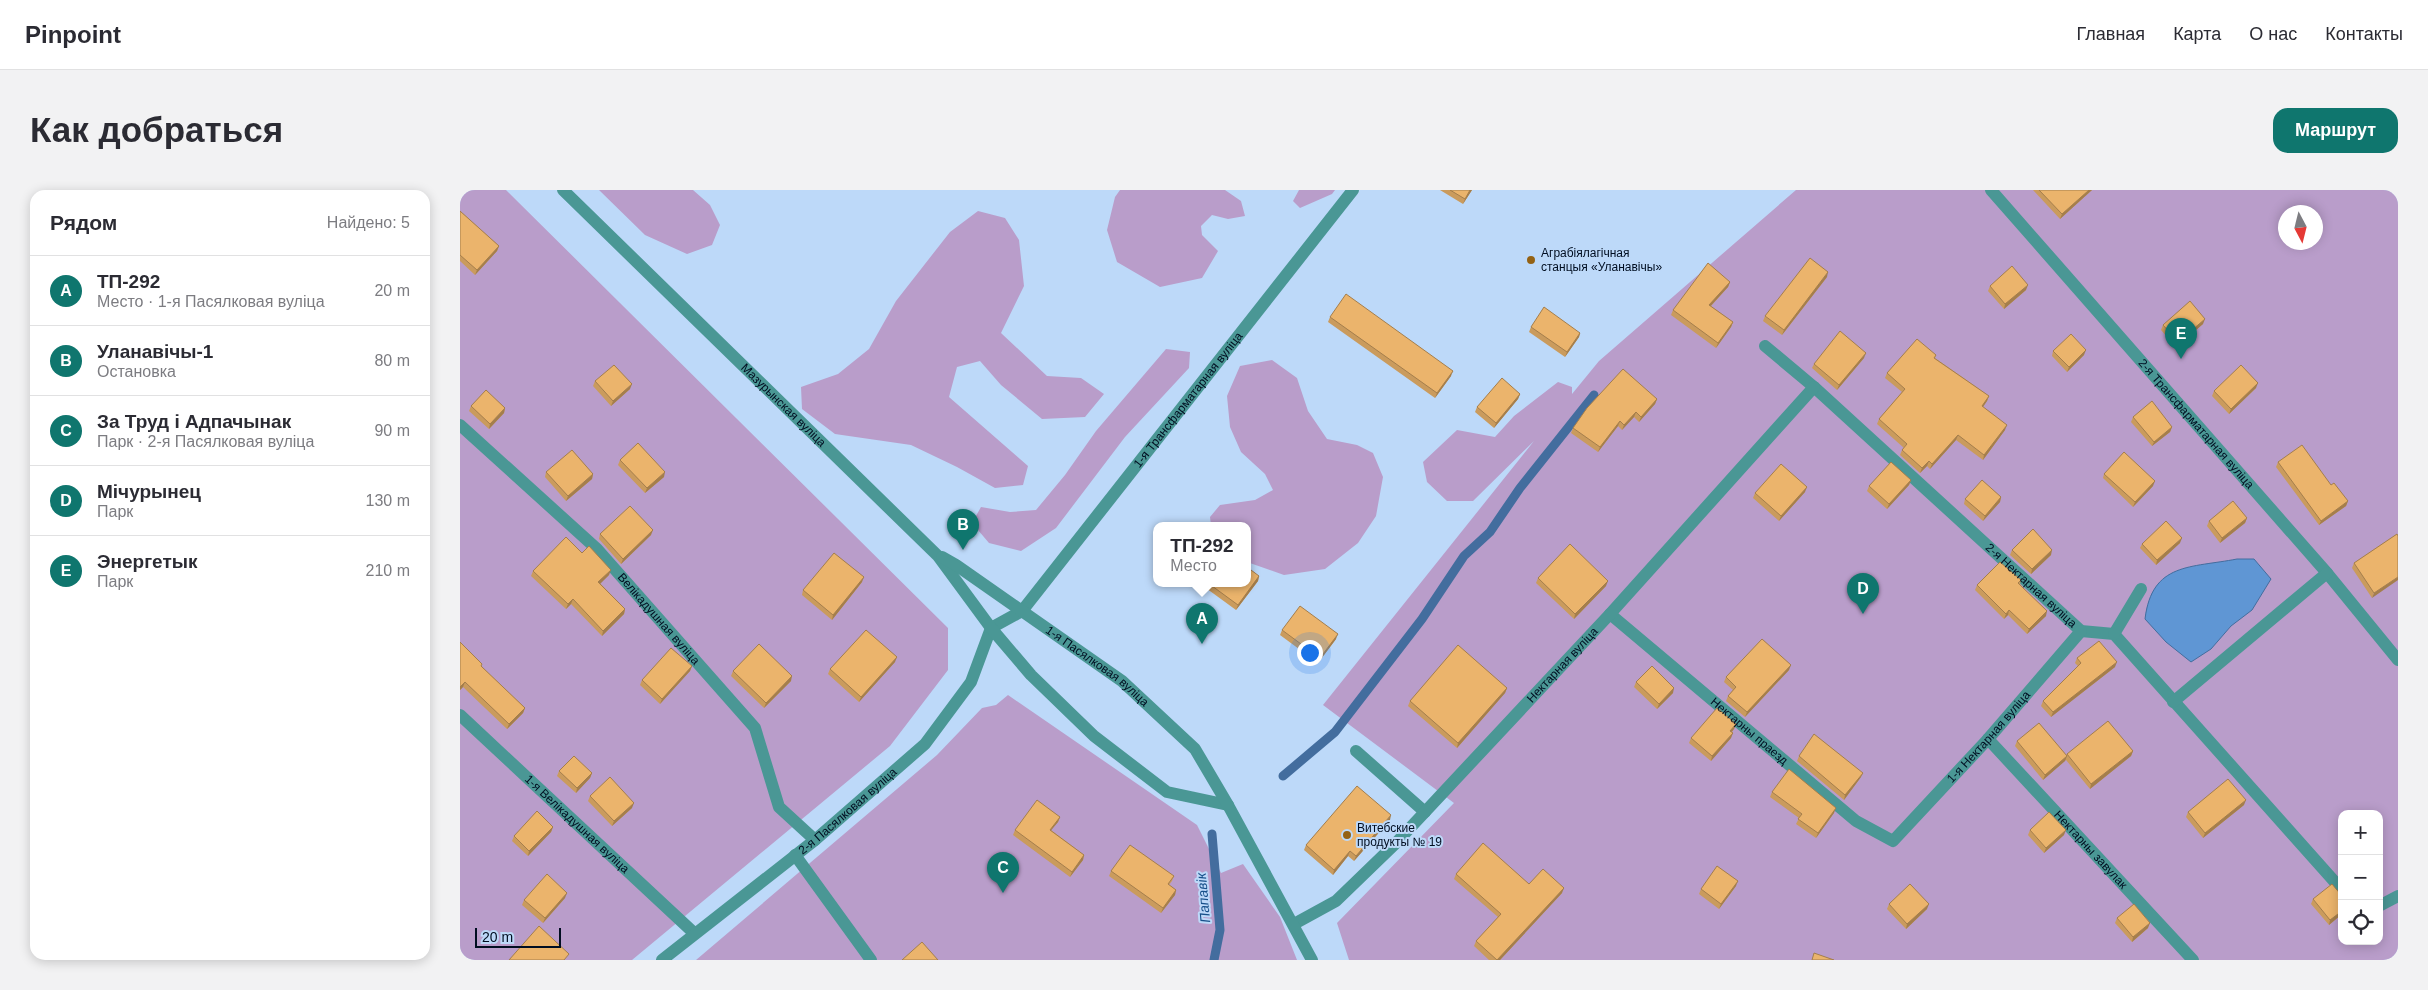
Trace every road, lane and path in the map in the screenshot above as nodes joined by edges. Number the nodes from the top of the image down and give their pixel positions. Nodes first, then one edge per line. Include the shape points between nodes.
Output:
1 (563, 190) edge
2 (1353, 190) edge
3 (1991, 190) edge
4 (1765, 346) dead end
5 (1814, 386) junction
6 (460, 424) edge
7 (938, 556) junction
8 (2327, 573) junction
9 (2141, 589) dead end
10 (1022, 611) junction
11 (1610, 614) junction
12 (992, 628) junction
13 (2081, 631) junction
14 (2114, 634) junction
15 (2398, 660) edge
16 (2173, 702) junction
17 (460, 715) edge
18 (1988, 739) junction
19 (1356, 751) dead end
20 (1228, 805) junction
21 (1425, 812) junction
22 (814, 840) junction
23 (1893, 841) joint
24 (795, 855) junction
25 (2338, 886) edge
26 (2398, 896) edge
27 (2383, 904) edge
28 (1294, 924) junction
29 (694, 933) junction
30 (662, 960) edge
31 (871, 960) edge
32 (1312, 960) edge
33 (2193, 960) edge

1 - 7 street, Мазурынская вуліца
2 - 10 street, 1-я Трансфарматарная вуліца
3 - 8 street, 2-я Трансфарматарная вуліца
4 - 5 street, 2-я Нектарная вуліца
5 - 11 street, Нектарная вуліца
5 - 13 street, 2-я Нектарная вуліца
6 - 22 street, Велікадушная вуліца via 597,549 755,728 780,807
7 - 10 street, 1-я Пасялковая вуліца
7 - 12 street, Мазурынская вуліца
8 - 15 street, 2-я Трансфарматарная вуліца
8 - 16 street
9 - 14 street
10 - 12 street
10 - 20 street, 1-я Пасялковая вуліца via 1122,681 1195,749
11 - 21 street, Нектарная вуліца
11 - 23 street, Нектарны праезд via 1856,821
12 - 20 street via 1031,676 1094,736 1167,792
12 - 22 street, 2-я Пасялковая вуліца via 971,682 925,744
13 - 14 street, 2-я Нектарная вуліца
13 - 18 street, 1-я Нектарная вуліца
14 - 16 street
16 - 25 street
17 - 29 street, 1-я Велікадушная вуліца
18 - 23 street, 1-я Нектарная вуліца
18 - 33 street, Нектарны завулак
19 - 21 street
20 - 28 street, 1-я Пасялковая вуліца
21 - 28 street, Нектарная вуліца via 1336,900
22 - 24 street, 2-я Пасялковая вуліца
24 - 29 street, 2-я Пасялковая вуліца
24 - 31 street
26 - 27 street
28 - 32 street, 1-я Пасялковая вуліца
29 - 30 street, 2-я Пасялковая вуліца

